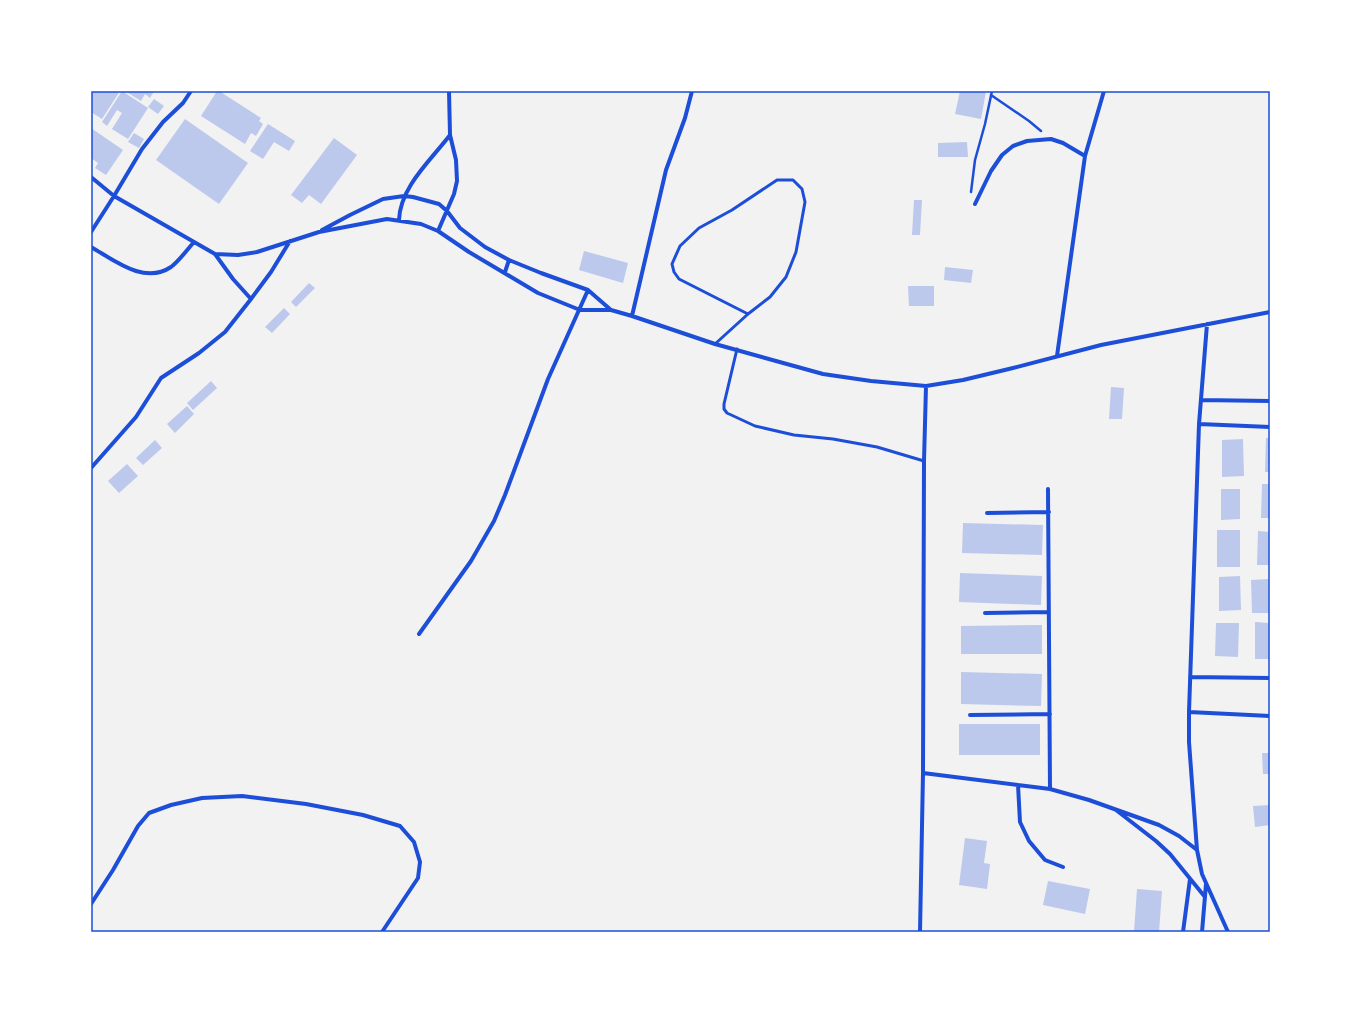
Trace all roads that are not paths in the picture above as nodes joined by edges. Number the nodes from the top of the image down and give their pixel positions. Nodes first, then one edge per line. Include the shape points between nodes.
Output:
1 (191, 91) edge
2 (449, 91) edge
3 (692, 91) edge
4 (1104, 91) edge
5 (450, 135) junction
6 (1085, 156) junction
7 (91, 178) edge
8 (114, 196) junction
9 (404, 196) junction
10 (975, 204) road end
11 (447, 211) junction
12 (399, 220) junction
13 (438, 231) junction
14 (91, 232) edge
15 (319, 232) junction
16 (290, 241) junction
17 (194, 242) junction
18 (91, 247) edge
19 (215, 254) junction
20 (509, 260) junction
21 (505, 272) junction
22 (588, 290) junction
23 (251, 300) junction
24 (580, 310) junction
25 (611, 310) junction
26 (1270, 312) edge
27 (748, 314) junction
28 (632, 316) junction
29 (1207, 324) junction
30 (715, 344) junction
31 (737, 349) junction
32 (1057, 356) junction
33 (926, 386) junction
34 (1201, 400) junction
35 (1270, 401) edge
36 (1199, 424) junction
37 (1270, 427) edge
38 (924, 461) junction
39 (91, 468) edge
40 (1048, 489) dead end
41 (1049, 512) junction
42 (987, 513) dead end
43 (1049, 612) junction
44 (985, 613) dead end
45 (419, 634) dead end
46 (1190, 678) junction
47 (1270, 678) edge
48 (1189, 712) junction
49 (1050, 714) junction
50 (970, 715) dead end
51 (1270, 716) edge
52 (923, 772) junction
53 (1018, 785) junction
54 (1050, 790) junction
55 (1114, 808) junction
56 (1197, 850) junction
57 (1063, 867) dead end
58 (1190, 878) junction
59 (1206, 883) junction
60 (1205, 897) junction
61 (91, 904) edge
62 (382, 932) edge
63 (920, 932) edge
64 (1183, 932) edge
65 (1202, 932) edge
66 (1228, 932) edge

1 - 8 street via 142,149
2 - 5 street
3 - 28 street via 666,170
4 - 6 street
5 - 9 street
5 - 11 street via 456,160 457,181
6 - 10 street via 1063,143 1050,139 1027,141 1013,146 1002,155 991,171
6 - 32 street
7 - 8 street
8 - 14 street
8 - 17 street
9 - 11 street via 439,204
9 - 12 street
9 - 15 street via 383,199
11 - 13 street
11 - 20 street via 460,228 485,247
12 - 13 street via 421,224
12 - 15 street via 387,219
13 - 21 street
15 - 16 street
16 - 19 street via 257,252 238,255
16 - 23 street
17 - 18 street via 171,267 157,273 142,273
17 - 19 street
19 - 23 street
20 - 21 street
20 - 22 street
21 - 24 street via 538,293
22 - 24 street
22 - 25 street
23 - 39 street via 225,332 161,378 136,417
24 - 25 street
24 - 45 street via 548,379 494,521 471,561
25 - 28 street
26 - 29 street
27 - 27 lane via 770,297 786,277 796,252 805,202 802,189 794,180 777,180 700,228 680,246 672,264 679,279
27 - 30 lane
28 - 30 street
29 - 32 street
29 - 34 street
30 - 31 street
31 - 33 street via 823,374
31 - 38 lane via 724,404 727,413 755,426 794,435 877,447
32 - 33 street via 963,380
33 - 38 street
34 - 35 street
34 - 36 street
36 - 37 street
36 - 46 street
38 - 52 street
40 - 41 street
41 - 42 street
41 - 43 street
43 - 44 street
43 - 49 street
46 - 47 street
46 - 48 street
48 - 51 street
48 - 56 street
49 - 50 street
49 - 54 street
52 - 53 street
52 - 63 street
53 - 54 street
53 - 57 street via 1020,822 1029,841 1045,860
54 - 55 street
55 - 56 street via 1159,824
55 - 58 street via 1156,841
56 - 59 street
58 - 60 street
58 - 64 street
59 - 60 street
59 - 66 street
60 - 65 street
61 - 62 street via 138,826 149,813 202,798 242,796 306,804 363,815 400,826 414,842 420,862 418,878

